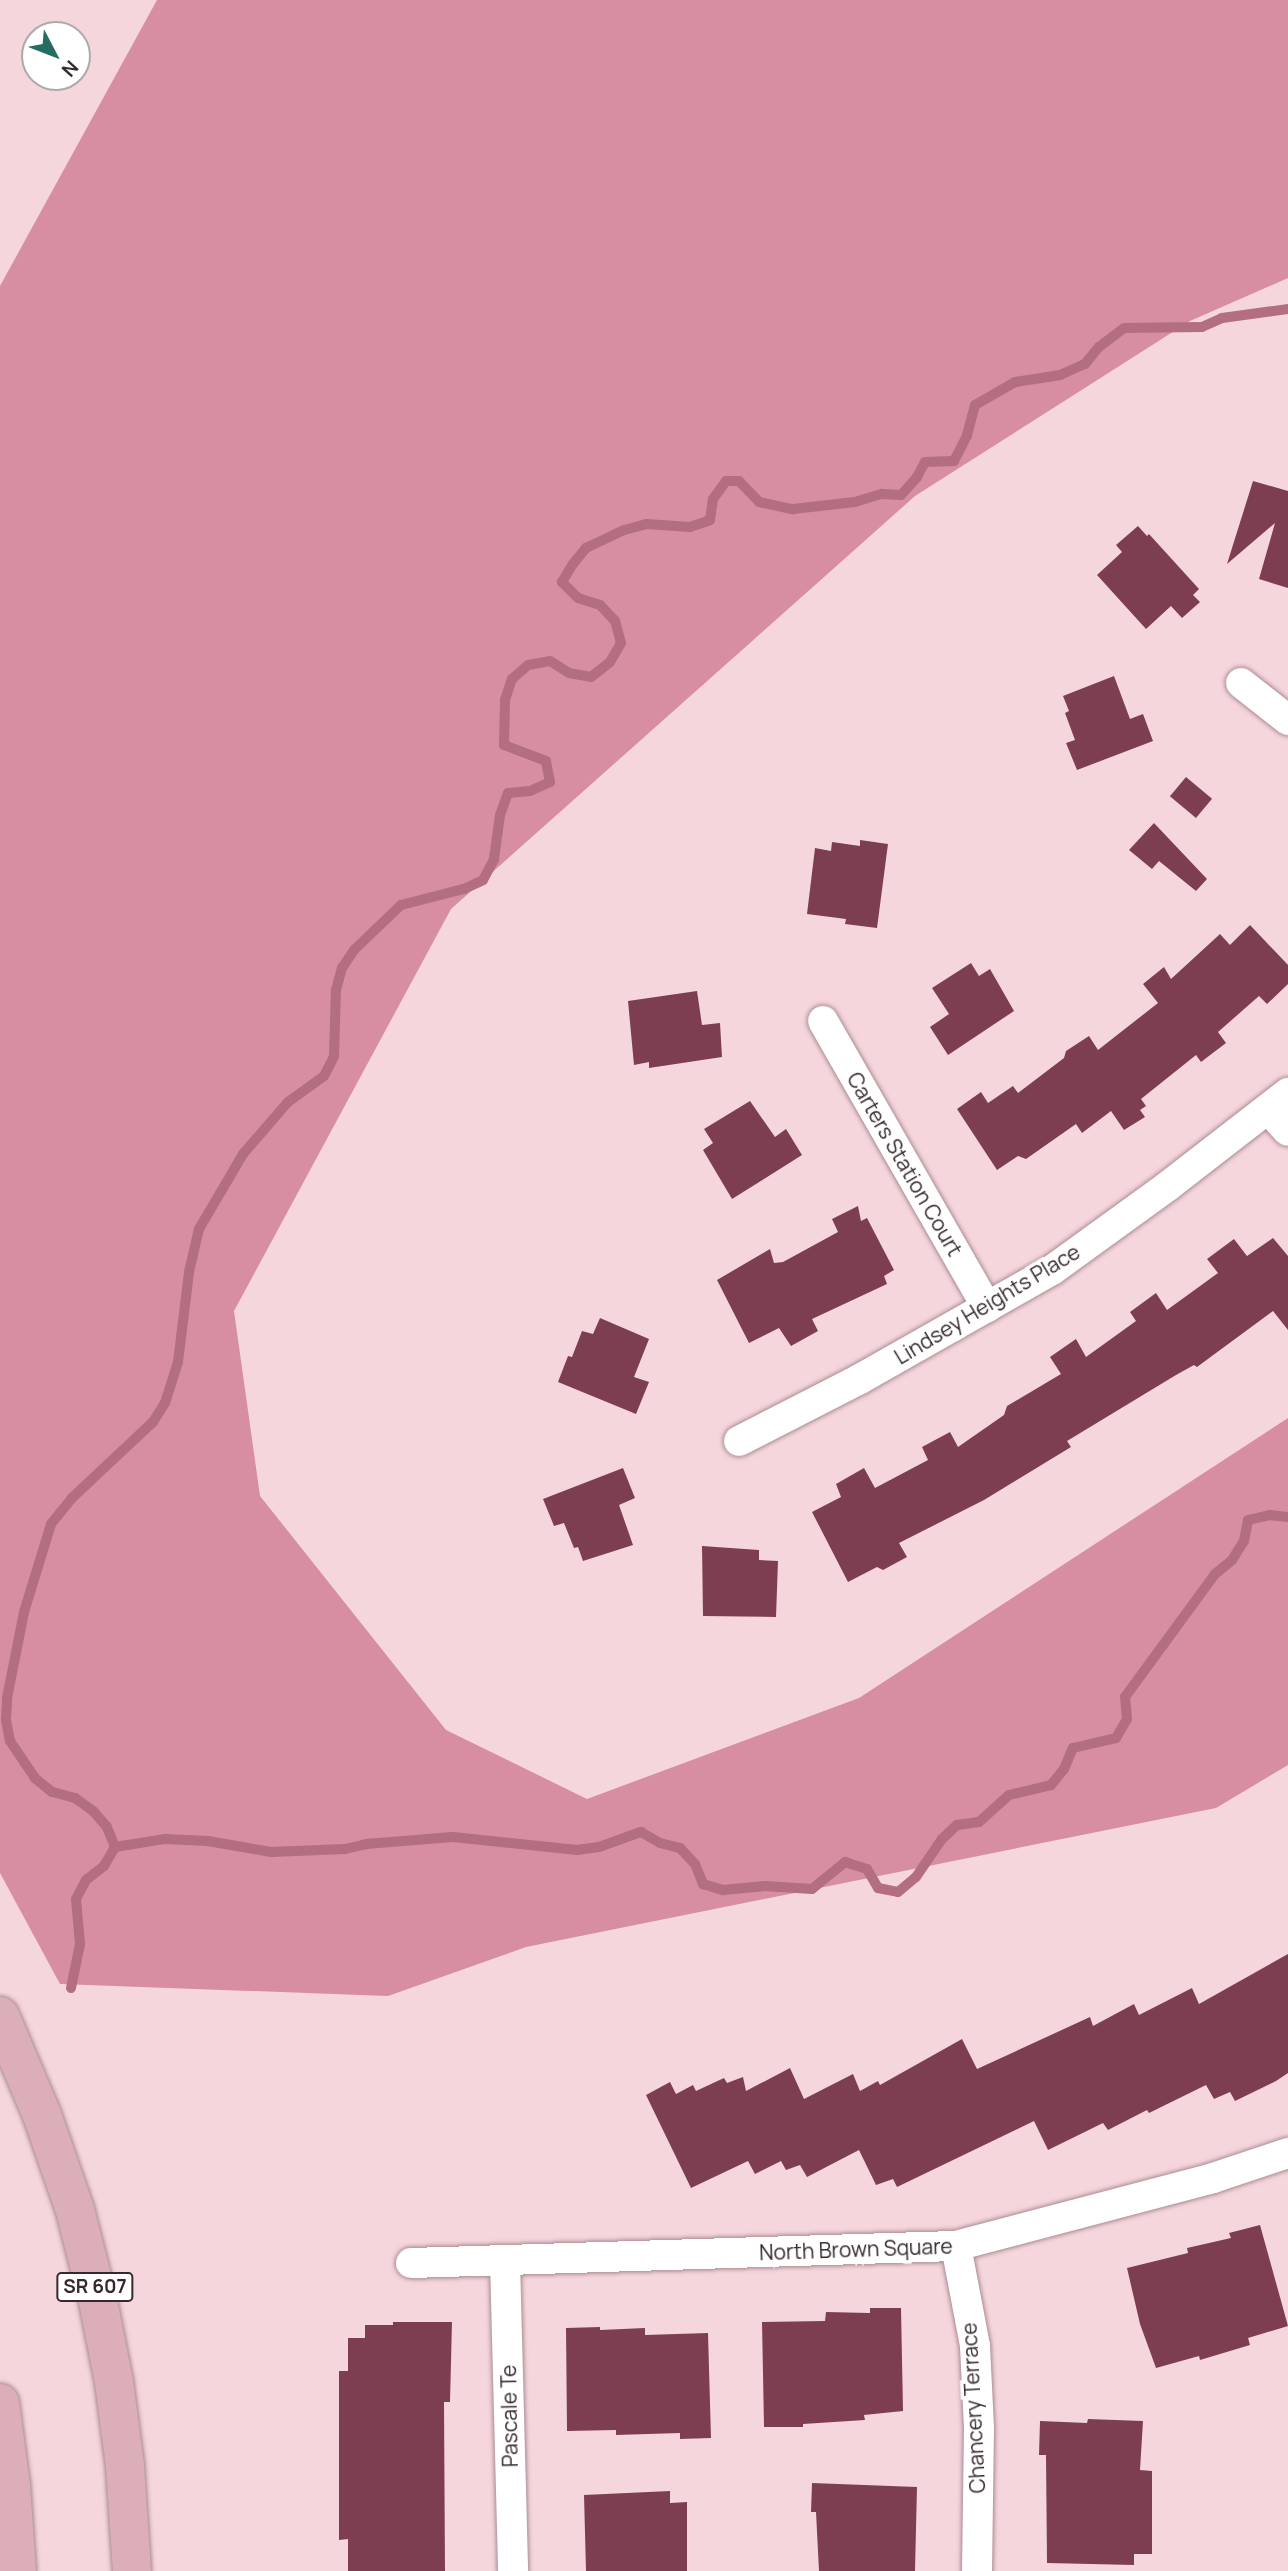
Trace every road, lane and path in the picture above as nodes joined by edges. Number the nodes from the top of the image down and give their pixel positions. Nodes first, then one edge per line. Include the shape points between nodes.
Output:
1 (1241, 683) dead end
2 (1288, 720) edge
3 (823, 1021) dead end
4 (1282, 1111) edge
5 (987, 1307) junction
6 (739, 1441) dead end
7 (0, 2016) edge
8 (1288, 2153) edge
9 (956, 2246) junction
10 (505, 2261) junction
11 (411, 2263) dead end
12 (0, 2403) edge
13 (17, 2571) edge
14 (132, 2571) edge
15 (513, 2571) edge
16 (976, 2571) edge

1 - 2 street
3 - 5 street, Carters Station Court
4 - 5 street, Lindsey Heights Place via 1052,1270
5 - 6 street, Lindsey Heights Place
7 - 14 main road, SR 607 via 75,2210 97,2296 125,2466
8 - 9 street, North Brown Square via 1213,2178
9 - 10 street, North Brown Square
9 - 16 street, Chancery Terrace via 975,2346 979,2428
10 - 11 street, North Brown Square
10 - 15 street, Pascale Te
12 - 13 main road

